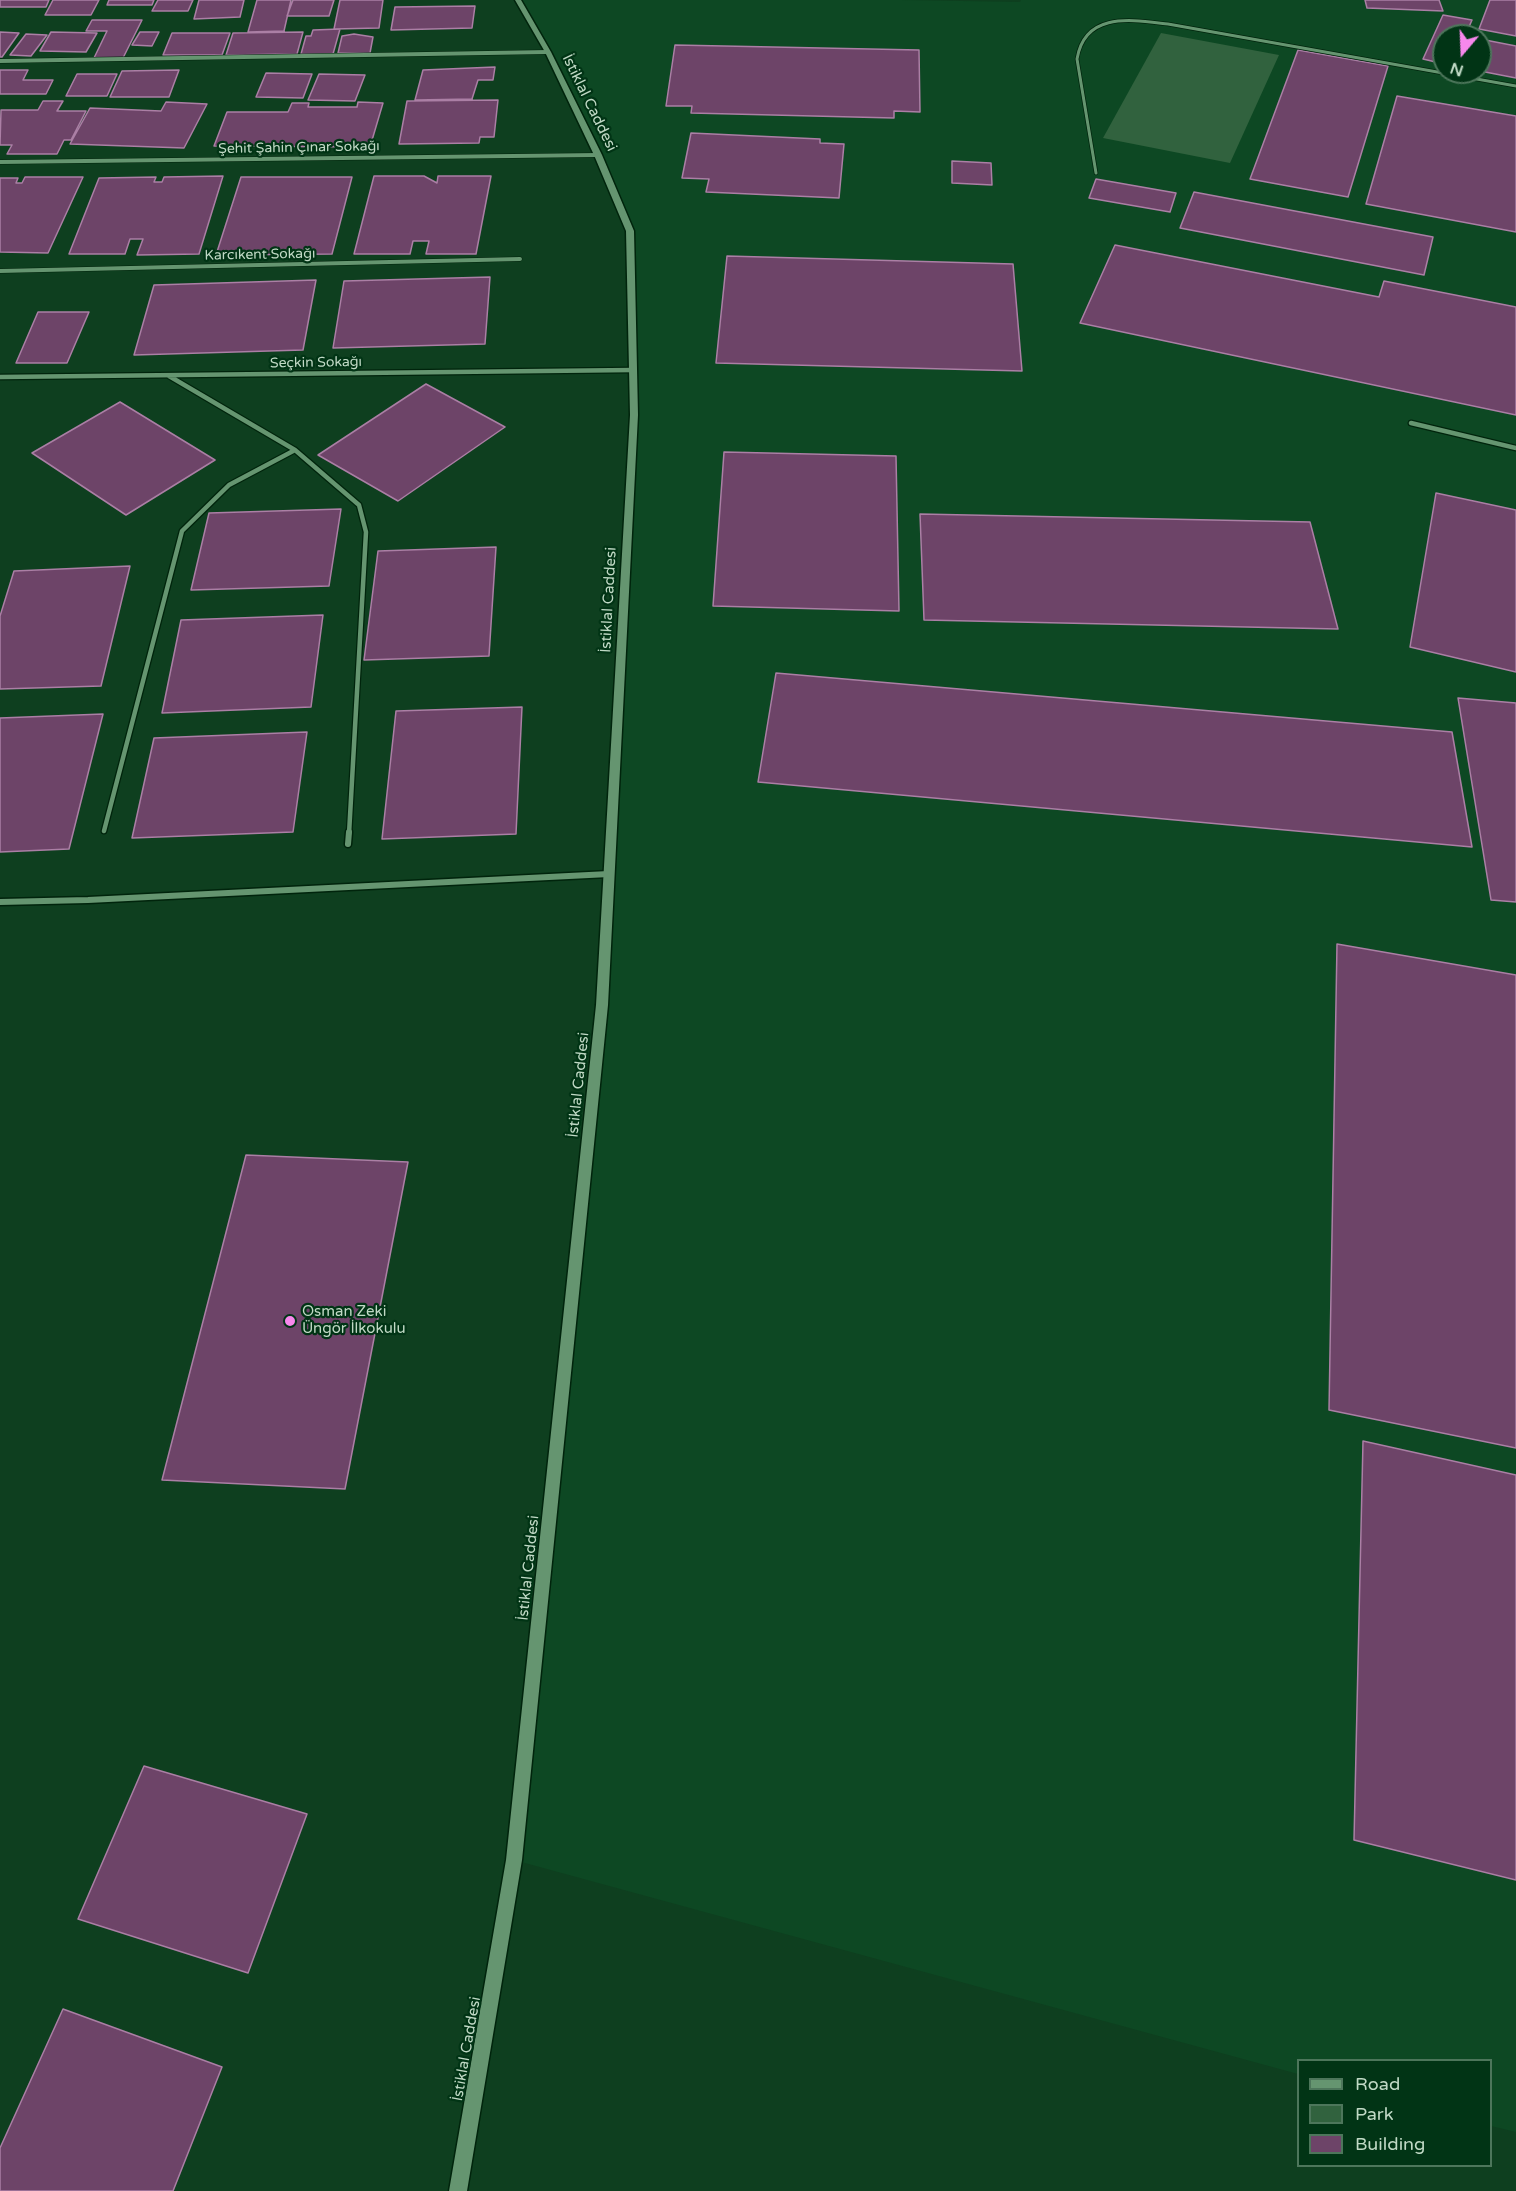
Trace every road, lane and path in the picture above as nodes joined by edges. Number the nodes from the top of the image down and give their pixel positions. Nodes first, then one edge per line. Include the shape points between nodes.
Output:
1 (518, 0) edge
2 (548, 52) junction
3 (0, 61) edge
4 (1516, 86) edge
5 (598, 155) junction
6 (0, 162) edge
7 (1096, 173) dead end
8 (520, 260) dead end
9 (0, 271) edge
10 (633, 370) junction
11 (169, 375) junction
12 (0, 377) edge
13 (1411, 423) dead end
14 (1516, 448) edge
15 (295, 450) junction
16 (104, 831) dead end
17 (348, 844) dead end
18 (609, 874) junction
19 (0, 902) edge
20 (458, 2191) edge

1 - 2 street, İstiklal Caddesi
2 - 3 street
2 - 5 street, İstiklal Caddesi
4 - 7 lane via 1152,23 1112,22 1085,36 1077,59
5 - 6 street, Şehit Şahin Çınar Sokağı
5 - 10 street, İstiklal Caddesi via 630,231
8 - 9 street, Karcıkent Sokağı
10 - 11 street, Seçkin Sokağı
10 - 18 street, İstiklal Caddesi via 634,415
11 - 12 street, Seçkin Sokağı
11 - 15 street
13 - 14 street
15 - 16 street via 229,485 183,531
15 - 17 street via 359,505 366,532
18 - 19 street
18 - 20 street, İstiklal Caddesi via 602,1005 514,1860

